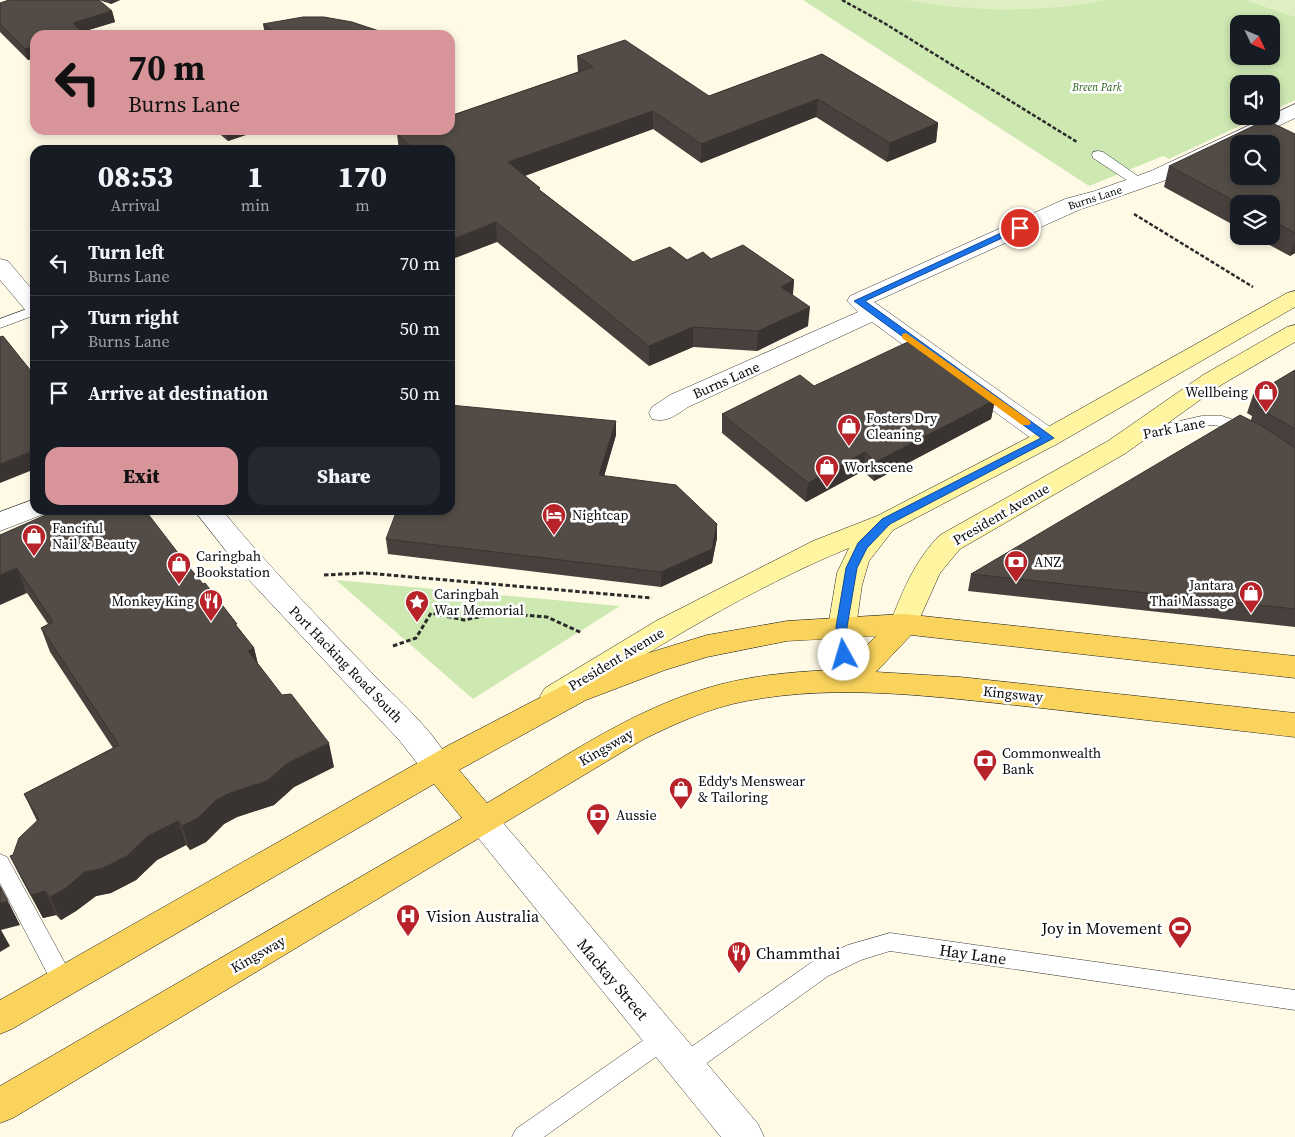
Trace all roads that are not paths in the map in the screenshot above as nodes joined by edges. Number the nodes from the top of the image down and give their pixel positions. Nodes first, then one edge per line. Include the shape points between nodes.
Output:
1 (1295, 110) edge
2 (1098, 155) road end
3 (1142, 183) junction
4 (0, 266) edge
5 (1295, 298) edge
6 (30, 303) edge
7 (30, 311) edge
8 (874, 313) junction
9 (0, 324) edge
10 (1295, 332) edge
11 (661, 413) dead end
12 (1134, 436) junction
13 (1048, 438) junction
14 (1264, 441) edge
15 (1084, 466) junction
16 (30, 510) edge
17 (211, 515) edge
18 (0, 522) edge
19 (886, 522) junction
20 (904, 624) junction
21 (842, 627) junction
22 (1295, 667) edge
23 (847, 681) junction
24 (1295, 725) edge
25 (449, 761) junction
26 (482, 820) junction
27 (0, 863) edge
28 (64, 983) junction
29 (1295, 1000) edge
30 (0, 1018) edge
31 (663, 1040) junction
32 (685, 1065) junction
33 (0, 1106) edge
34 (524, 1137) edge
35 (745, 1137) edge

1 - 3 street, Burns Lane
2 - 3 lane
3 - 8 street, Burns Lane via 1073,204 858,301
4 - 6 street
5 - 13 main road, President Avenue
7 - 9 lane
8 - 11 street, Burns Lane via 679,401
8 - 13 street, Burns Lane
10 - 12 main road, President Avenue via 1212,380
12 - 14 lane, Park Lane via 1202,420 1222,421
12 - 15 main road, President Avenue
13 - 15 main road
13 - 19 main road, President Avenue
15 - 20 main road, President Avenue via 967,532 939,552
16 - 18 street
17 - 25 street, Port Hacking Road South via 259,573 411,733
19 - 21 main road, President Avenue via 862,546 856,557 847,588
19 - 25 main road, President Avenue via 807,556 666,628
20 - 21 main road
20 - 22 main road
20 - 23 main road, President Avenue
21 - 23 main road, President Avenue
21 - 25 main road via 749,637 654,662 576,692
23 - 24 main road, Kingsway via 960,688
23 - 26 main road, Kingsway via 746,690 675,711 633,731
25 - 26 main road, Port Hacking Road South
25 - 28 main road
26 - 31 street, Mackay Street
26 - 33 main road, Kingsway
27 - 28 lane
28 - 30 main road
29 - 32 lane, Hay Lane via 890,942 820,968
31 - 32 street, Mackay Street
31 - 34 lane
32 - 35 street, Mackay Street

